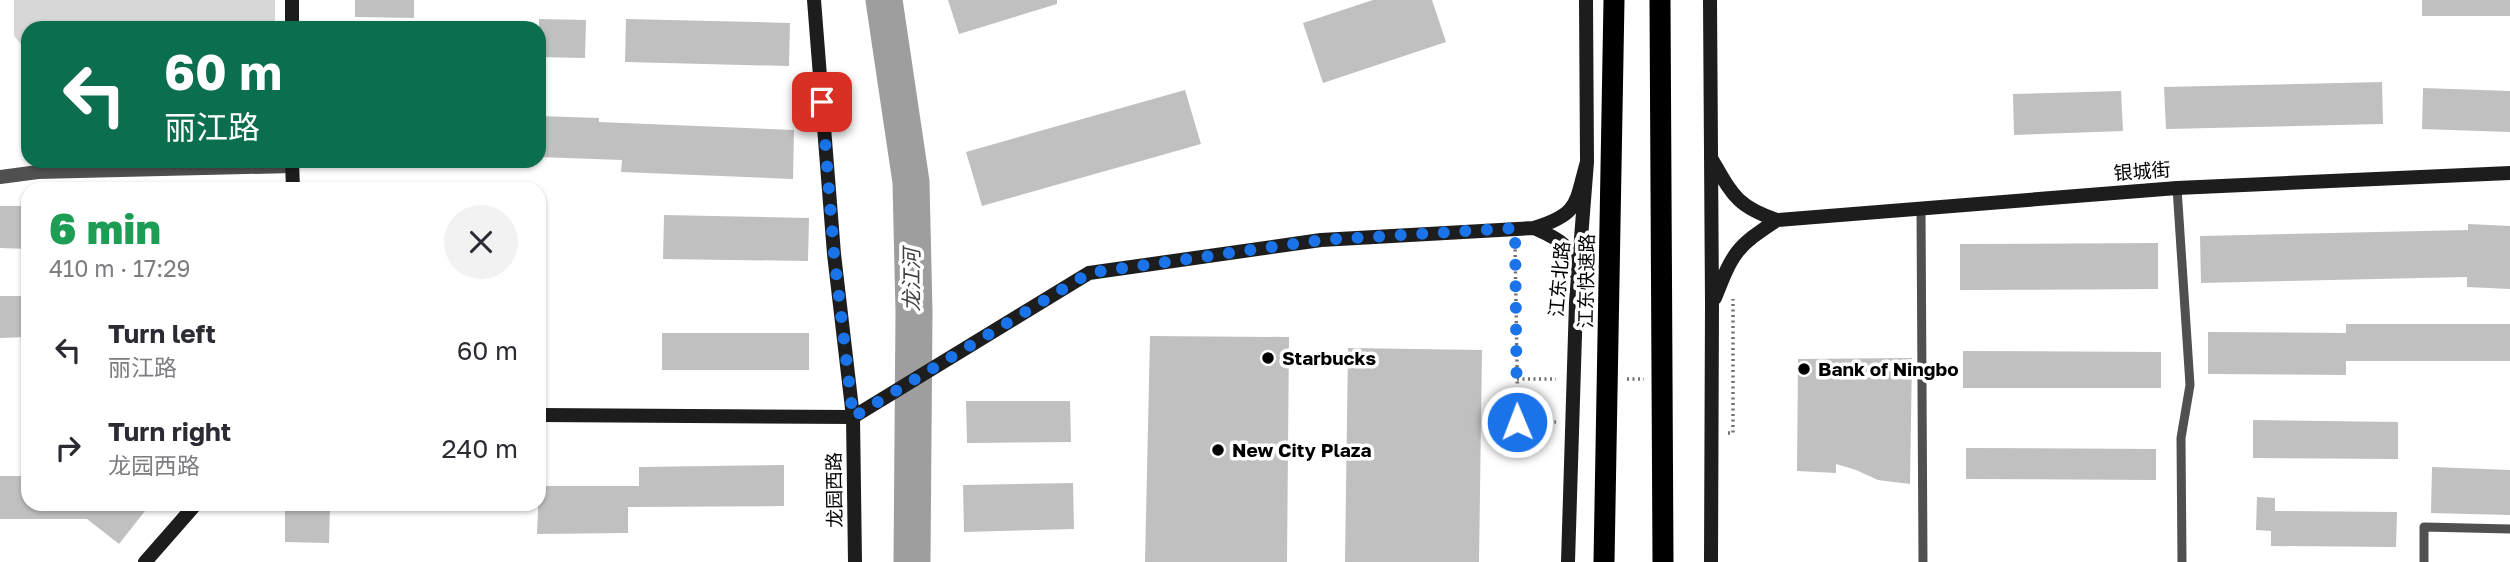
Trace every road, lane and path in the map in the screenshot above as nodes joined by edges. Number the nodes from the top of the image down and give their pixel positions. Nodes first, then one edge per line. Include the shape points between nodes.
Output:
1 (292, 0) edge
2 (814, 0) edge
3 (1586, 0) edge
4 (1614, 0) edge
5 (1660, 0) edge
6 (1710, 0) edge
7 (292, 21) edge
8 (1711, 158) junction
9 (1587, 162) junction
10 (179, 168) edge
11 (2510, 173) edge
12 (0, 177) edge
13 (2177, 188) junction
14 (1921, 208) junction
15 (1777, 220) junction
16 (1515, 228) junction
17 (1534, 228) junction
18 (1733, 296) dead end
19 (1576, 302) junction
20 (1713, 304) junction
21 (546, 415) edge
22 (853, 417) junction
23 (1572, 422) junction
24 (1733, 433) dead end
25 (1663, 487) junction
26 (190, 511) edge
27 (2510, 529) edge
28 (145, 562) edge
29 (855, 562) edge
30 (1568, 562) edge
31 (1604, 562) edge
32 (1663, 562) edge
33 (1678, 562) edge
34 (1711, 562) edge
35 (1923, 562) edge
36 (2182, 562) edge
37 (2424, 562) edge

1 - 7 street
2 - 22 street, 龙园西路 via 834,254
3 - 9 street, 江东北路
4 - 31 highway, 江东快速路
5 - 25 highway
6 - 8 street
8 - 15 street, 银城街 via 1731,192 1752,211
8 - 20 street
9 - 17 street via 1573,207 1558,221
9 - 19 street, 江东北路
10 - 12 street
11 - 13 street, 银城街
13 - 14 street, 银城街
13 - 36 lane via 2190,385 2181,438
14 - 15 street, 银城街
14 - 35 lane
15 - 20 street, 银城街 via 1746,240 1731,258
16 - 17 street
16 - 22 street via 1321,240 1089,273
16 - 23 path via 1517,422
17 - 19 street via 1560,240 1574,261
18 - 24 path
19 - 23 street, 江东北路
20 - 34 street
21 - 22 street
22 - 29 street, 龙园西路
23 - 30 street, 江东北路
25 - 32 highway
25 - 33 highway
26 - 28 street
27 - 37 lane via 2424,527

